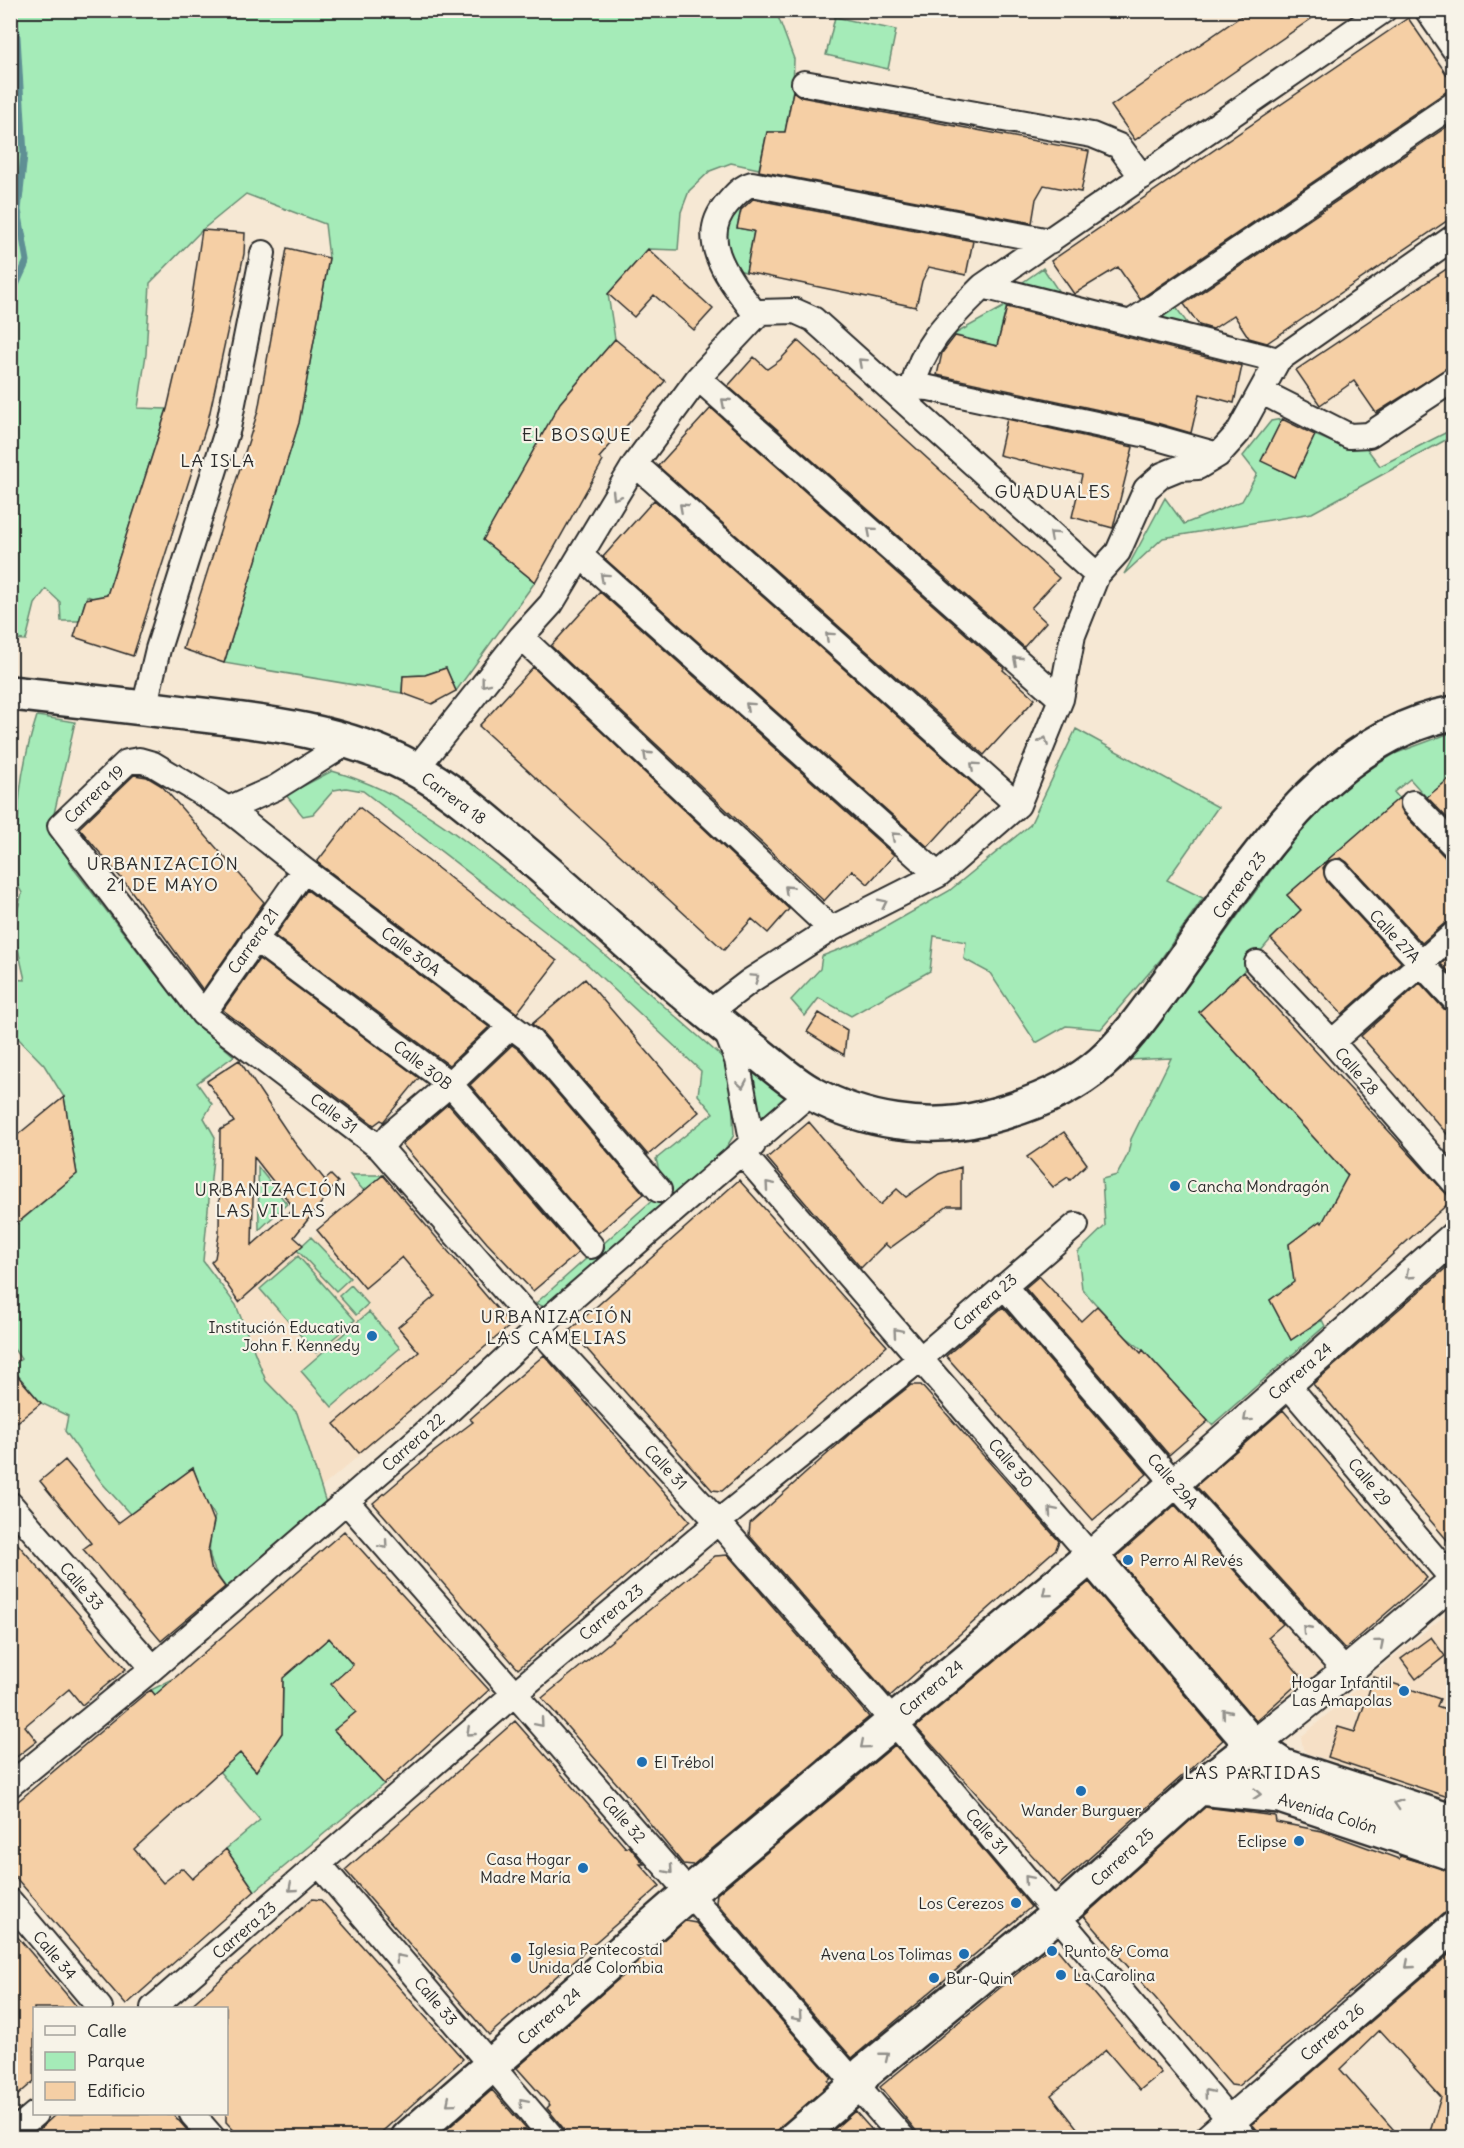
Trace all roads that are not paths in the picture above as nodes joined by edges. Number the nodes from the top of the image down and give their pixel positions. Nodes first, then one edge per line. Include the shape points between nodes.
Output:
1 (1384, 10) edge
2 (1427, 10) edge
3 (1454, 49) edge
4 (804, 83) dead end
5 (1454, 104) edge
6 (1142, 177) junction
7 (1454, 237) edge
8 (1050, 241) junction
9 (262, 253) dead end
10 (983, 286) junction
11 (756, 315) junction
12 (1130, 323) junction
13 (1278, 360) junction
14 (698, 378) junction
15 (1454, 379) edge
16 (904, 390) junction
17 (1262, 392) junction
18 (1218, 455) junction
19 (635, 464) junction
20 (580, 556) junction
21 (1097, 574) junction
22 (521, 637) junction
23 (10, 693) edge
24 (1061, 699) junction
25 (144, 708) junction
26 (1454, 713) edge
27 (350, 741) junction
28 (127, 762) joint
29 (416, 770) junction
30 (1413, 803) dead end
31 (1018, 805) junction
32 (228, 809) junction
33 (60, 826) joint
34 (1454, 846) edge
35 (304, 870) junction
36 (1337, 872) dead end
37 (938, 875) junction
38 (831, 929) junction
39 (1454, 934) edge
40 (254, 938) junction
41 (1257, 963) dead end
42 (1421, 963) junction
43 (1454, 999) edge
44 (203, 1014) junction
45 (717, 1021) junction
46 (511, 1026) junction
47 (1332, 1042) junction
48 (450, 1084) junction
49 (810, 1093) junction
50 (380, 1148) junction
51 (748, 1150) junction
52 (1454, 1182) edge
53 (659, 1190) dead end
54 (1076, 1225) dead end
55 (1454, 1237) edge
56 (591, 1246) dead end
57 (1004, 1286) junction
58 (538, 1328) junction
59 (920, 1359) junction
60 (1286, 1383) junction
61 (1174, 1483) junction
62 (346, 1501) junction
63 (10, 1504) edge
64 (718, 1522) junction
65 (1091, 1556) junction
66 (1453, 1581) edge
67 (153, 1668) junction
68 (1346, 1672) junction
69 (514, 1694) junction
70 (892, 1720) junction
71 (1253, 1746) junction
72 (1283, 1766) joint
73 (10, 1785) edge
74 (1199, 1788) junction
75 (1454, 1822) edge
76 (1454, 1854) edge
77 (320, 1865) junction
78 (689, 1893) junction
79 (10, 1901) edge
80 (1058, 1914) junction
81 (1454, 1927) edge
82 (99, 2007) edge
83 (154, 2007) edge
84 (492, 2067) junction
85 (858, 2085) junction
86 (34, 2115) edge
87 (193, 2115) edge
88 (1228, 2131) edge
89 (10, 2135) edge
90 (213, 2138) edge
91 (408, 2138) edge
92 (553, 2138) edge
93 (795, 2138) edge
94 (903, 2138) edge

1 - 6 street
2 - 3 street
4 - 6 street via 1092,135 1119,146
5 - 12 street
6 - 8 street
7 - 13 street
8 - 10 street
8 - 11 street via 752,184 745,186 719,214 712,229 712,242
9 - 25 street via 228,428 158,649
10 - 12 street
10 - 16 street via 939,330
11 - 14 street
16 -> 11 street via 813,319 795,311
12 - 13 street
13 - 17 street
14 - 19 street
24 -> 14 street
15 - 17 street via 1369,435 1349,436
16 - 18 street via 929,388
21 -> 16 street
17 - 18 street via 1238,433
18 - 21 street via 1198,467 1179,468 1162,475 1146,489 1118,552
19 -> 20 street
31 -> 19 street
20 - 22 street via 551,604
37 -> 20 street
21 - 24 street via 1072,635
22 -> 29 street
38 -> 22 street
23 - 25 main road, Carrera 18
31 -> 24 street
25 - 27 main road, Carrera 18 via 259,722
26 - 49 main road, Carrera 23 via 1396,733 1354,756 1321,785 1287,819 1139,1021 1103,1061 1081,1078 1014,1109 953,1124 886,1120
27 - 29 main road, Carrera 18
27 - 32 street via 275,788
28 - 32 street, Calle 30A via 153,764
28 - 33 street, Carrera 19
29 - 45 main road, Carrera 18 via 457,797 555,877
30 - 34 street
31 - 37 street
32 - 35 street, Calle 30A
33 - 44 street, Calle 31
35 - 40 street, Carrera 21
35 - 46 street, Calle 30A
36 - 42 street, Calle 27A
38 -> 37 street
45 -> 38 street via 750,981
39 - 42 street
40 - 44 street, Carrera 21
40 - 48 street, Calle 30B
41 - 47 street, Calle 28
42 - 43 street, Calle 27A
42 - 47 street
44 - 50 street, Calle 31
45 - 49 main road, Carrera 18
45 -> 51 street via 737,1060
46 - 48 street
46 - 53 street, Calle 30A via 531,1041
47 - 52 street, Calle 28
48 - 50 street
48 - 56 street, Calle 30B
49 - 51 street, Carrera 22
50 - 58 street, Calle 31
51 - 58 street, Carrera 22
59 -> 51 street, Calle 30
54 - 57 street, Carrera 23
55 -> 60 street, Carrera 24
57 - 59 street, Carrera 23
57 - 61 street, Calle 29A
58 - 62 street, Carrera 22
58 - 64 street, Calle 31
59 - 64 street, Carrera 23
65 -> 59 street, Calle 30
60 -> 61 street, Carrera 24
60 - 66 street, Calle 29
61 - 65 street, Carrera 24
68 -> 61 street, Calle 29A
62 - 67 street, Carrera 22
62 -> 69 street, Calle 32
63 - 67 street, Calle 33
64 - 69 street, Carrera 23
64 - 70 street, Calle 31
65 -> 70 main road, Carrera 24
71 -> 65 main road, Calle 30
68 -> 66 street, Carrera 25
67 - 73 street, Carrera 22
68 - 71 street, Carrera 25
69 -> 77 street, Carrera 23
69 -> 78 street, Calle 32
70 -> 78 main road, Carrera 24
80 -> 70 street, Calle 31
71 - 72 main road, Calle 30
71 - 74 main road, Carrera 25
75 -> 72 main road, Avenida Colón
74 -> 76 main road, Avenida Colón via 1280,1796
74 - 80 main road, Carrera 25
77 -> 83 street, Carrera 23
84 -> 77 street, Calle 33
78 - 84 main road, Carrera 24
78 -> 85 street, Calle 32
79 - 82 street, Calle 34
85 -> 80 main road, Carrera 25 via 865,2072
88 -> 80 street, Calle 31
81 -> 88 street, Carrera 26
84 -> 91 main road, Carrera 24
92 -> 84 street, Calle 33
85 - 93 main road, Carrera 25
85 - 94 street, Calle 32
86 - 89 street
87 - 90 street

